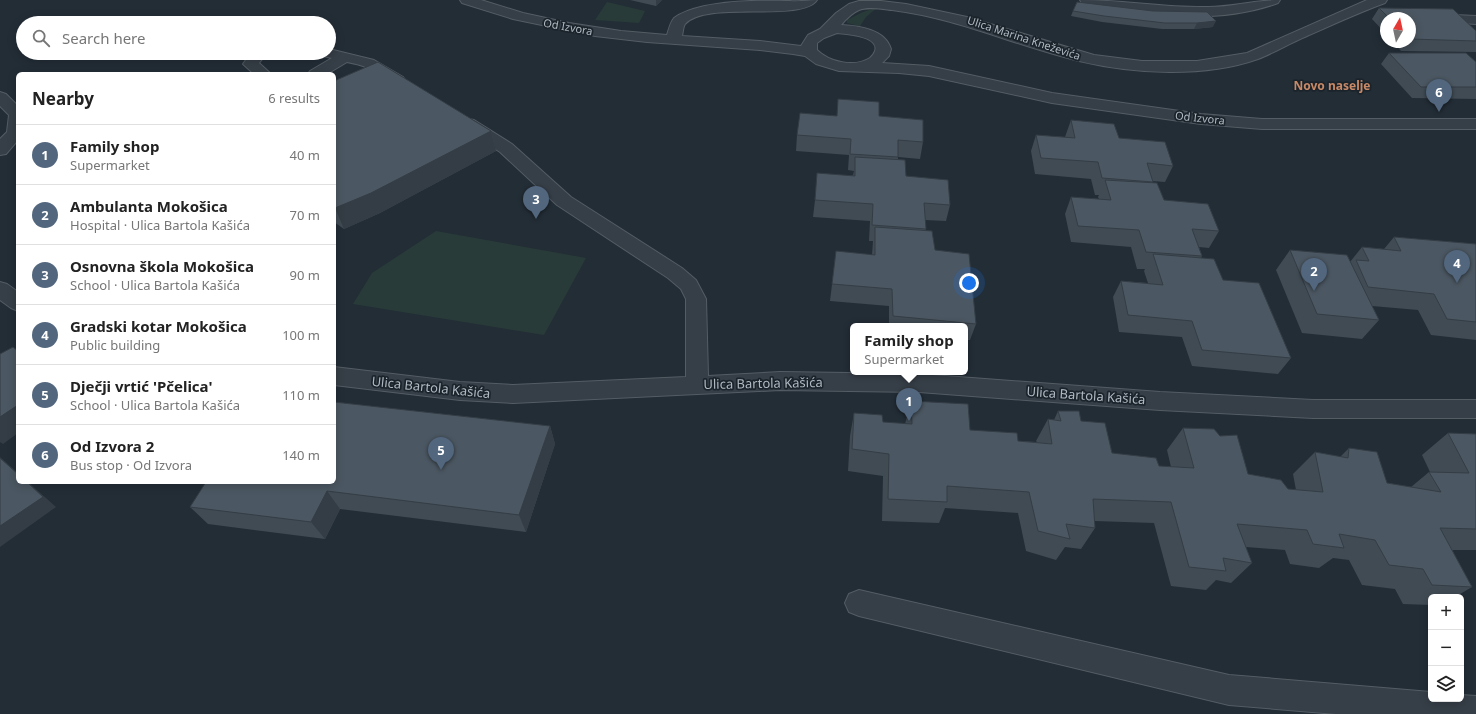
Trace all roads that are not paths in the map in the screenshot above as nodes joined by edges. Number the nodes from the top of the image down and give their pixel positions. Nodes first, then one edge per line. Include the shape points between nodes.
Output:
1 (466, 0) edge
2 (810, 0) edge
3 (1087, 0) edge
4 (1273, 0) edge
5 (1342, 3) dead end
6 (1368, 5) edge
7 (921, 6) junction
8 (1391, 12) edge
9 (1418, 16) edge
10 (1476, 20) edge
11 (821, 32) junction
12 (871, 35) junction
13 (673, 40) junction
14 (764, 46) junction
15 (883, 46) junction
16 (810, 52) junction
17 (337, 55) edge
18 (254, 60) edge
19 (331, 60) edge
20 (855, 67) junction
21 (929, 71) junction
22 (261, 72) edge
23 (318, 72) edge
24 (408, 87) edge
25 (0, 97) edge
26 (16, 113) edge
27 (454, 116) edge
28 (16, 124) edge
29 (1476, 124) edge
30 (0, 150) edge
31 (0, 289) edge
32 (16, 301) edge
33 (336, 376) edge
34 (697, 384) junction
35 (1476, 409) edge
36 (859, 604) dead end
37 (1476, 711) edge

1 - 13 street, Od Izvora via 547,24 586,31
2 - 13 street via 794,6 713,1 693,8 680,21
3 - 4 street via 1141,8 1193,11 1252,8
5 - 6 street
6 - 7 street, Ulica Marina Kneževića via 1252,56 1190,66 1124,64 1091,59
6 - 8 street
7 - 11 street, Ulica Marina Kneževića via 894,2 858,5
7 - 12 street, Ulica Marina Kneževića via 884,10 873,20 870,27
9 - 10 street
11 - 12 street via 849,29
11 - 14 street, Od Izvora via 802,40
11 - 16 street via 811,40
12 - 15 street, Od Izvora
13 - 14 street, Od Izvora
14 - 16 street, Od Izvora
15 - 20 street via 883,52 874,62
15 - 21 street, Od Izvora via 895,55
16 - 20 street, Od Izvora via 819,60 833,65
17 - 24 street via 369,63
18 - 22 street via 251,64
19 - 23 street
20 - 21 street, Od Izvora
21 - 29 street, Od Izvora via 1052,98 1201,119 1283,125
25 - 26 street
27 - 34 street, Ulica Bartola Kašića via 506,148 564,201 675,273 689,285 696,299
28 - 30 street via 15,133
31 - 32 street
33 - 34 street, Ulica Bartola Kašića via 460,391 513,394
34 - 35 street, Ulica Bartola Kašića via 780,381 919,383 1313,409
36 - 37 street via 1229,690

